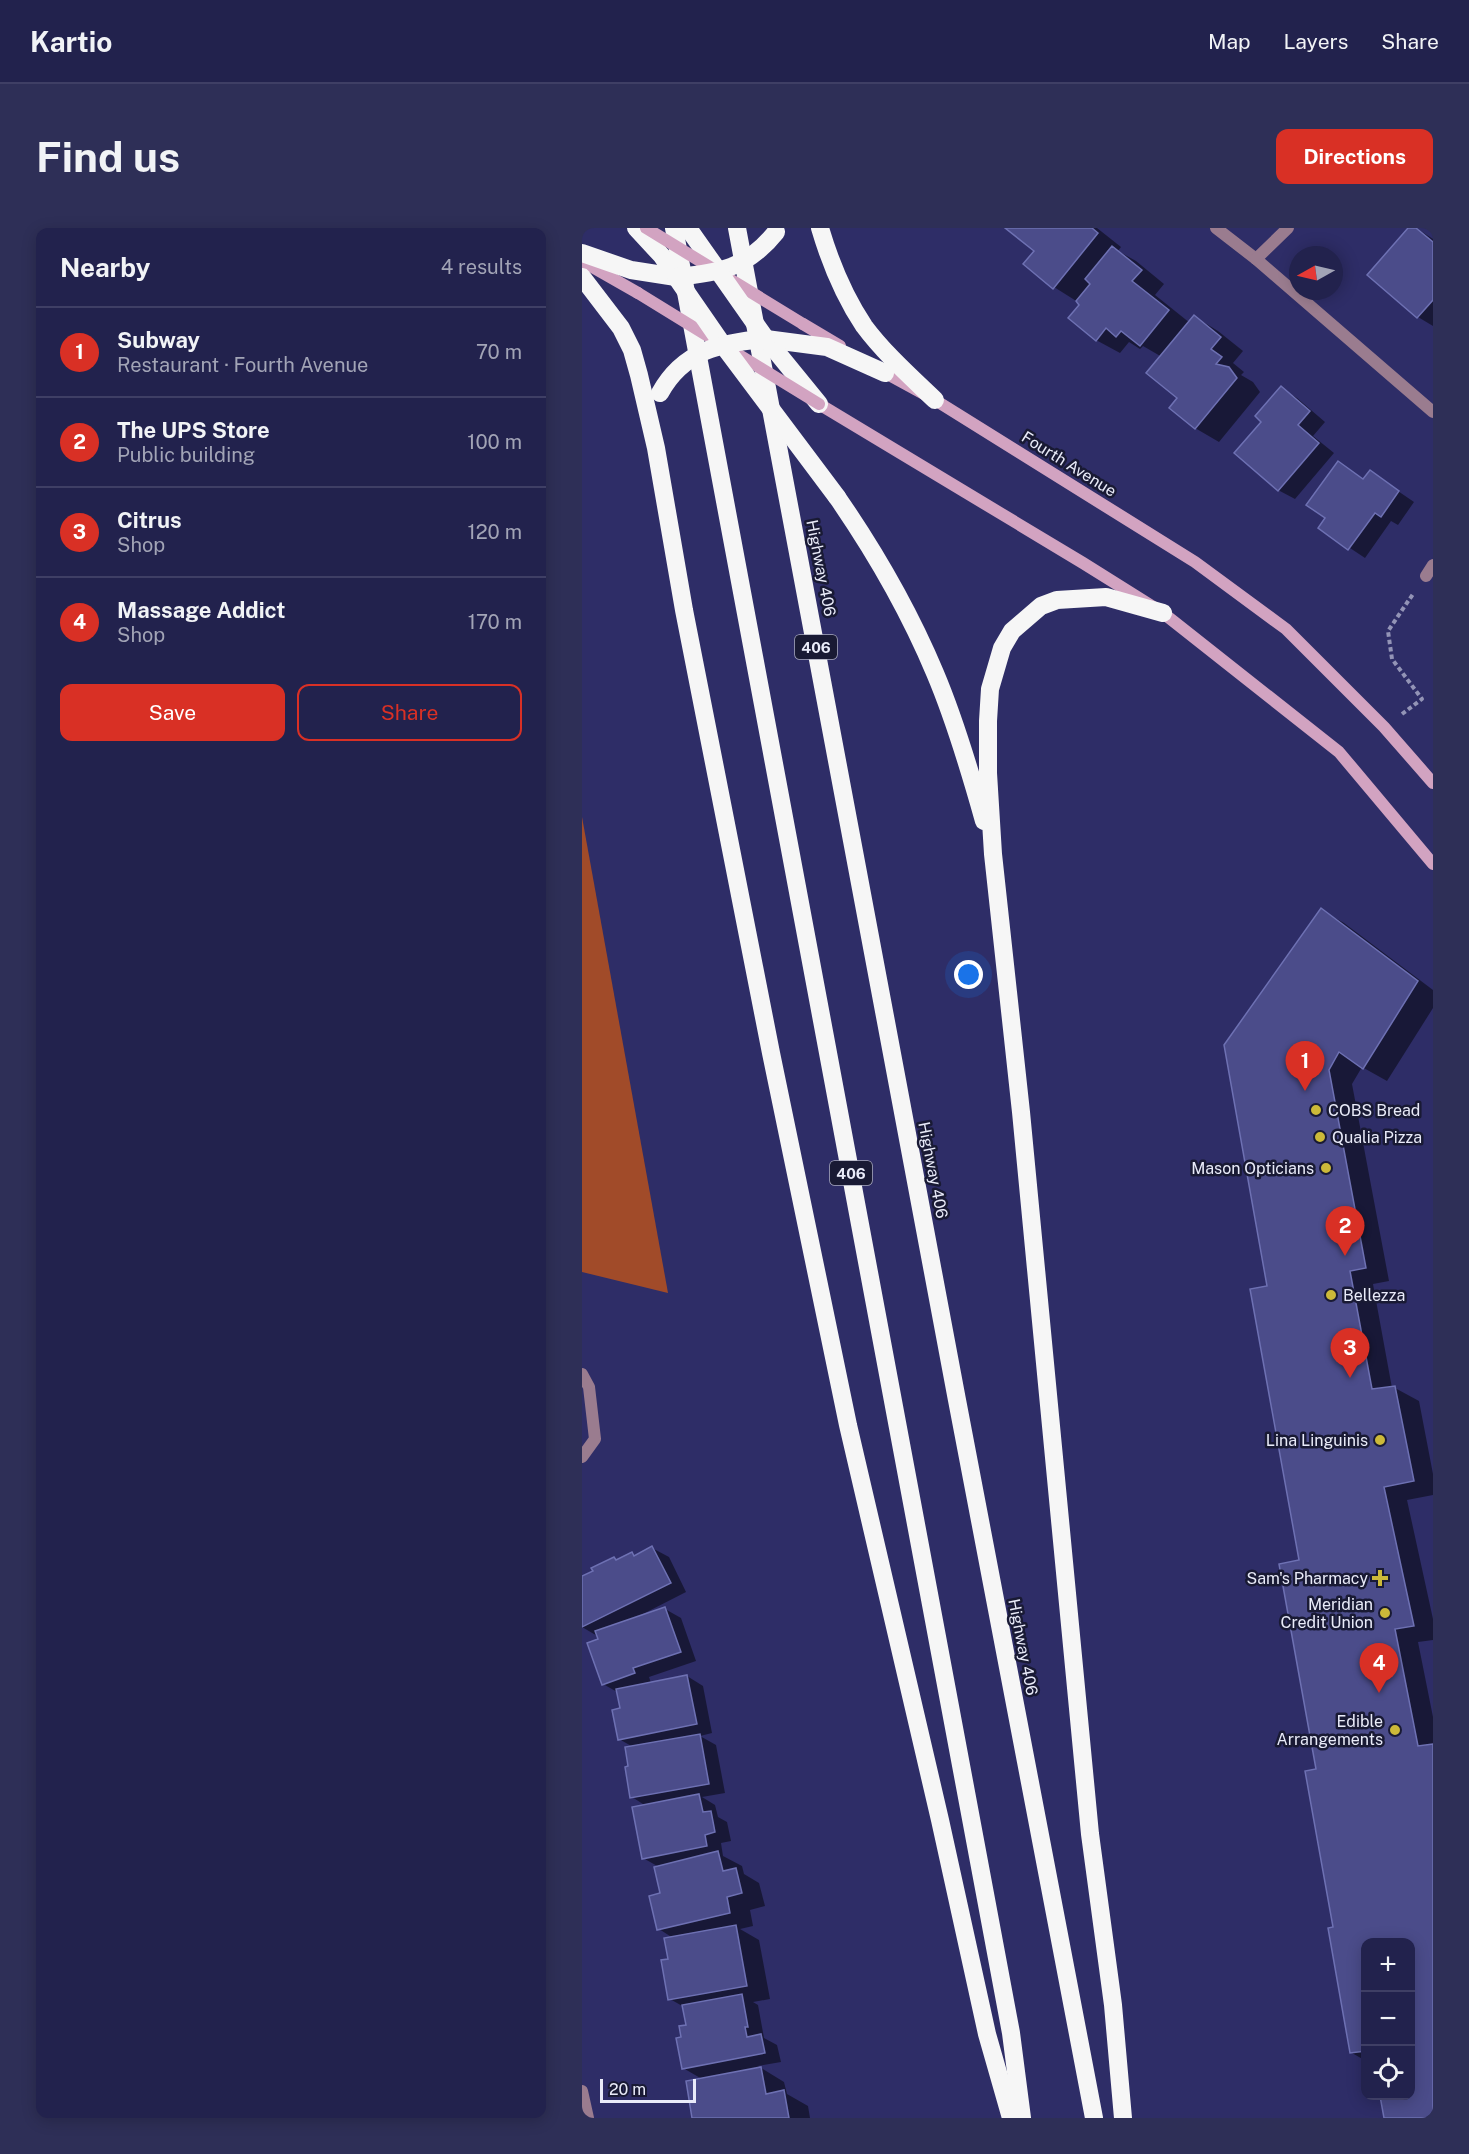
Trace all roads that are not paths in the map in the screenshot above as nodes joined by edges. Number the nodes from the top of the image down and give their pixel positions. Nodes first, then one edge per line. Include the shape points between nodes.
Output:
1 (636, 228) edge
2 (646, 228) edge
3 (674, 228) edge
4 (688, 228) edge
5 (737, 228) edge
6 (820, 228) edge
7 (1216, 228) edge
8 (1288, 228) edge
9 (777, 230) edge
10 (582, 253) edge
11 (1256, 259) junction
12 (582, 261) edge
13 (719, 272) junction
14 (582, 277) edge
15 (676, 277) junction
16 (801, 333) junction
17 (766, 339) junction
18 (723, 345) junction
19 (885, 373) joint
20 (934, 400) junction
21 (819, 405) junction
22 (1433, 412) edge
23 (656, 448) junction
24 (1433, 565) edge
25 (1426, 576) road end
26 (1163, 613) junction
27 (1433, 783) edge
28 (993, 854) junction
29 (1433, 864) edge
30 (582, 1374) edge
31 (582, 1457) edge
32 (582, 2091) edge
33 (588, 2118) edge
34 (1011, 2118) edge
35 (1022, 2118) edge
36 (1094, 2118) edge
37 (1124, 2118) edge

1 - 15 highway
2 - 13 main road, bridge
3 - 35 highway, 406 via 1007,2009
4 - 13 highway
5 - 36 highway, Highway 406 / 406
6 - 20 highway via 842,287 865,327
7 - 11 street
8 - 11 street
9 - 13 highway, bridge via 754,255
10 - 15 highway via 631,270
11 - 22 street
12 - 18 main road, bridge
13 - 15 highway, bridge
13 - 16 main road, bridge
13 - 17 highway, bridge
14 - 23 highway via 621,328 632,350
15 - 18 highway, bridge
16 - 17 highway
16 - 19 highway
17 - 18 highway, bridge
17 - 21 highway, bridge
18 - 21 main road, bridge
18 - 23 highway, bridge via 687,361 668,379 654,419
18 - 28 highway, bridge via 837,497 881,565 935,673 967,762
19 - 20 main road, Fourth Avenue
20 - 27 main road, Fourth Avenue via 1195,562 1286,629 1384,727
21 - 26 main road
23 - 34 highway via 764,1018 848,1425 987,2034
24 - 25 street
26 - 28 highway via 1106,597 1057,600 1041,606 1012,631 995,668 989,699
26 - 29 main road via 1339,752
28 - 37 highway via 1090,1834
30 - 31 street via 589,1387 595,1439
32 - 33 street

